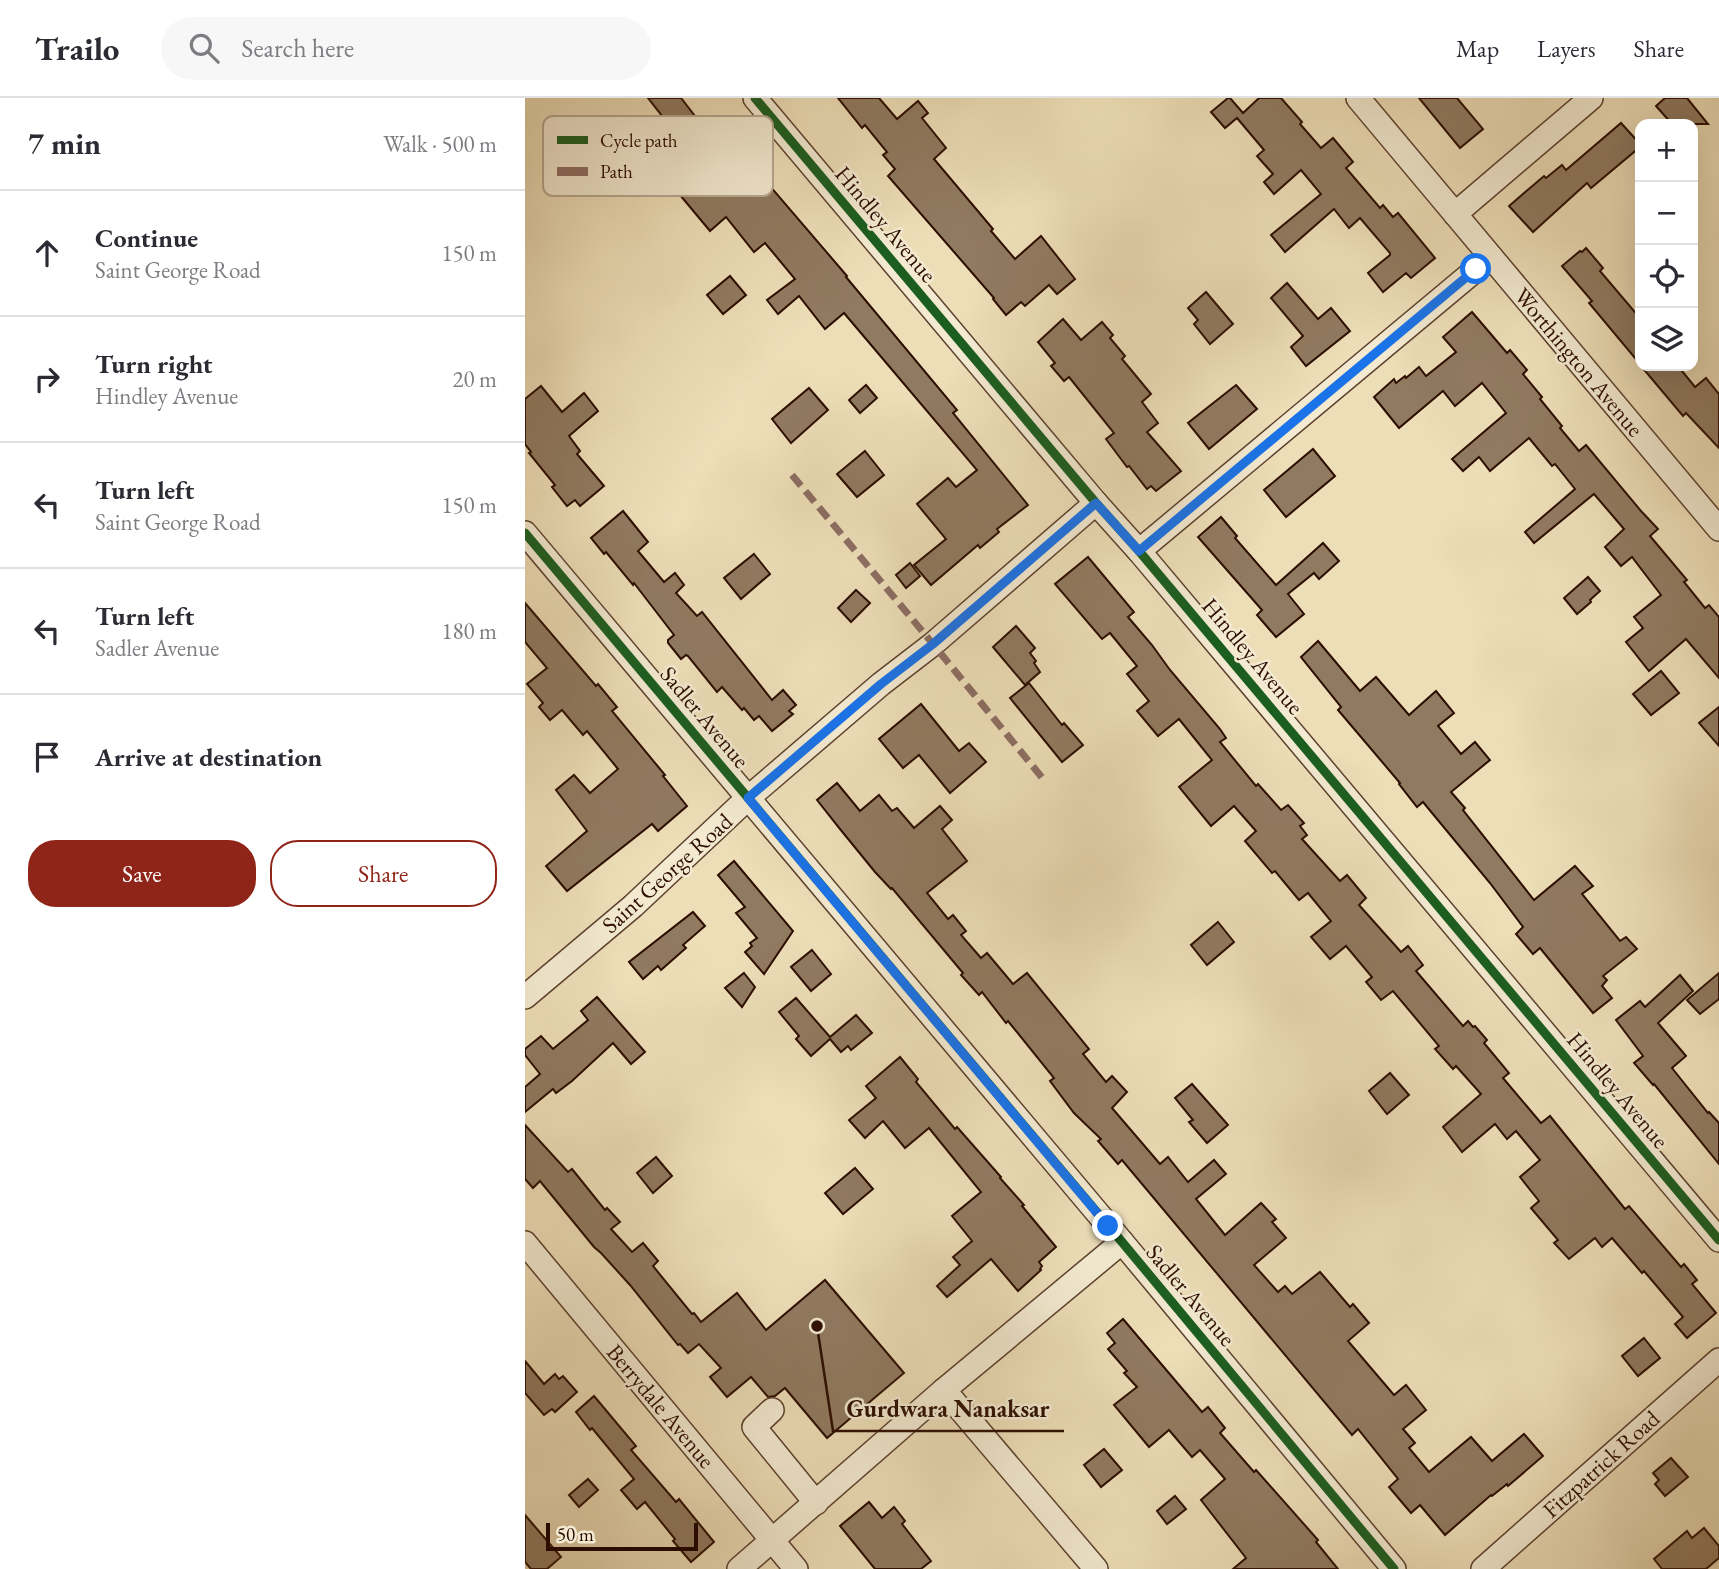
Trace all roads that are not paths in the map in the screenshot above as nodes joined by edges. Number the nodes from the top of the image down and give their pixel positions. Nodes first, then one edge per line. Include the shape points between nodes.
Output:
1 (755, 98) edge
2 (1358, 98) edge
3 (1591, 98) edge
4 (770, 116) edge
5 (773, 119) edge
6 (1455, 214) junction
7 (1490, 257) junction
8 (1096, 503) junction
9 (1719, 529) edge
10 (525, 533) edge
11 (1139, 551) junction
12 (748, 798) junction
13 (525, 997) edge
14 (1719, 1240) edge
15 (1122, 1242) junction
16 (525, 1243) edge
17 (1719, 1360) edge
18 (944, 1390) junction
19 (772, 1410) dead end
20 (816, 1503) junction
21 (772, 1541) junction
22 (739, 1569) edge
23 (796, 1569) edge
24 (1096, 1569) edge
25 (1394, 1569) edge
26 (1483, 1569) edge

1 - 4 street, Hindley Avenue
2 - 6 street, Worthington Avenue
3 - 6 street
5 - 8 street, Hindley Avenue
6 - 7 street, Worthington Avenue
7 - 9 street, Worthington Avenue
7 - 11 street
8 - 11 street, Hindley Avenue
8 - 12 street, Saint George Road
10 - 12 street, Sadler Avenue
11 - 14 street, Hindley Avenue
12 - 13 street, Saint George Road via 633,906
12 - 15 street, Sadler Avenue
15 - 18 street
15 - 25 street, Sadler Avenue
16 - 21 street, Berrydale Avenue
17 - 26 street, Fitzpatrick Road
18 - 20 street
18 - 24 street
19 - 20 street via 754,1427
20 - 21 street
21 - 22 street
21 - 23 street, Berrydale Avenue

